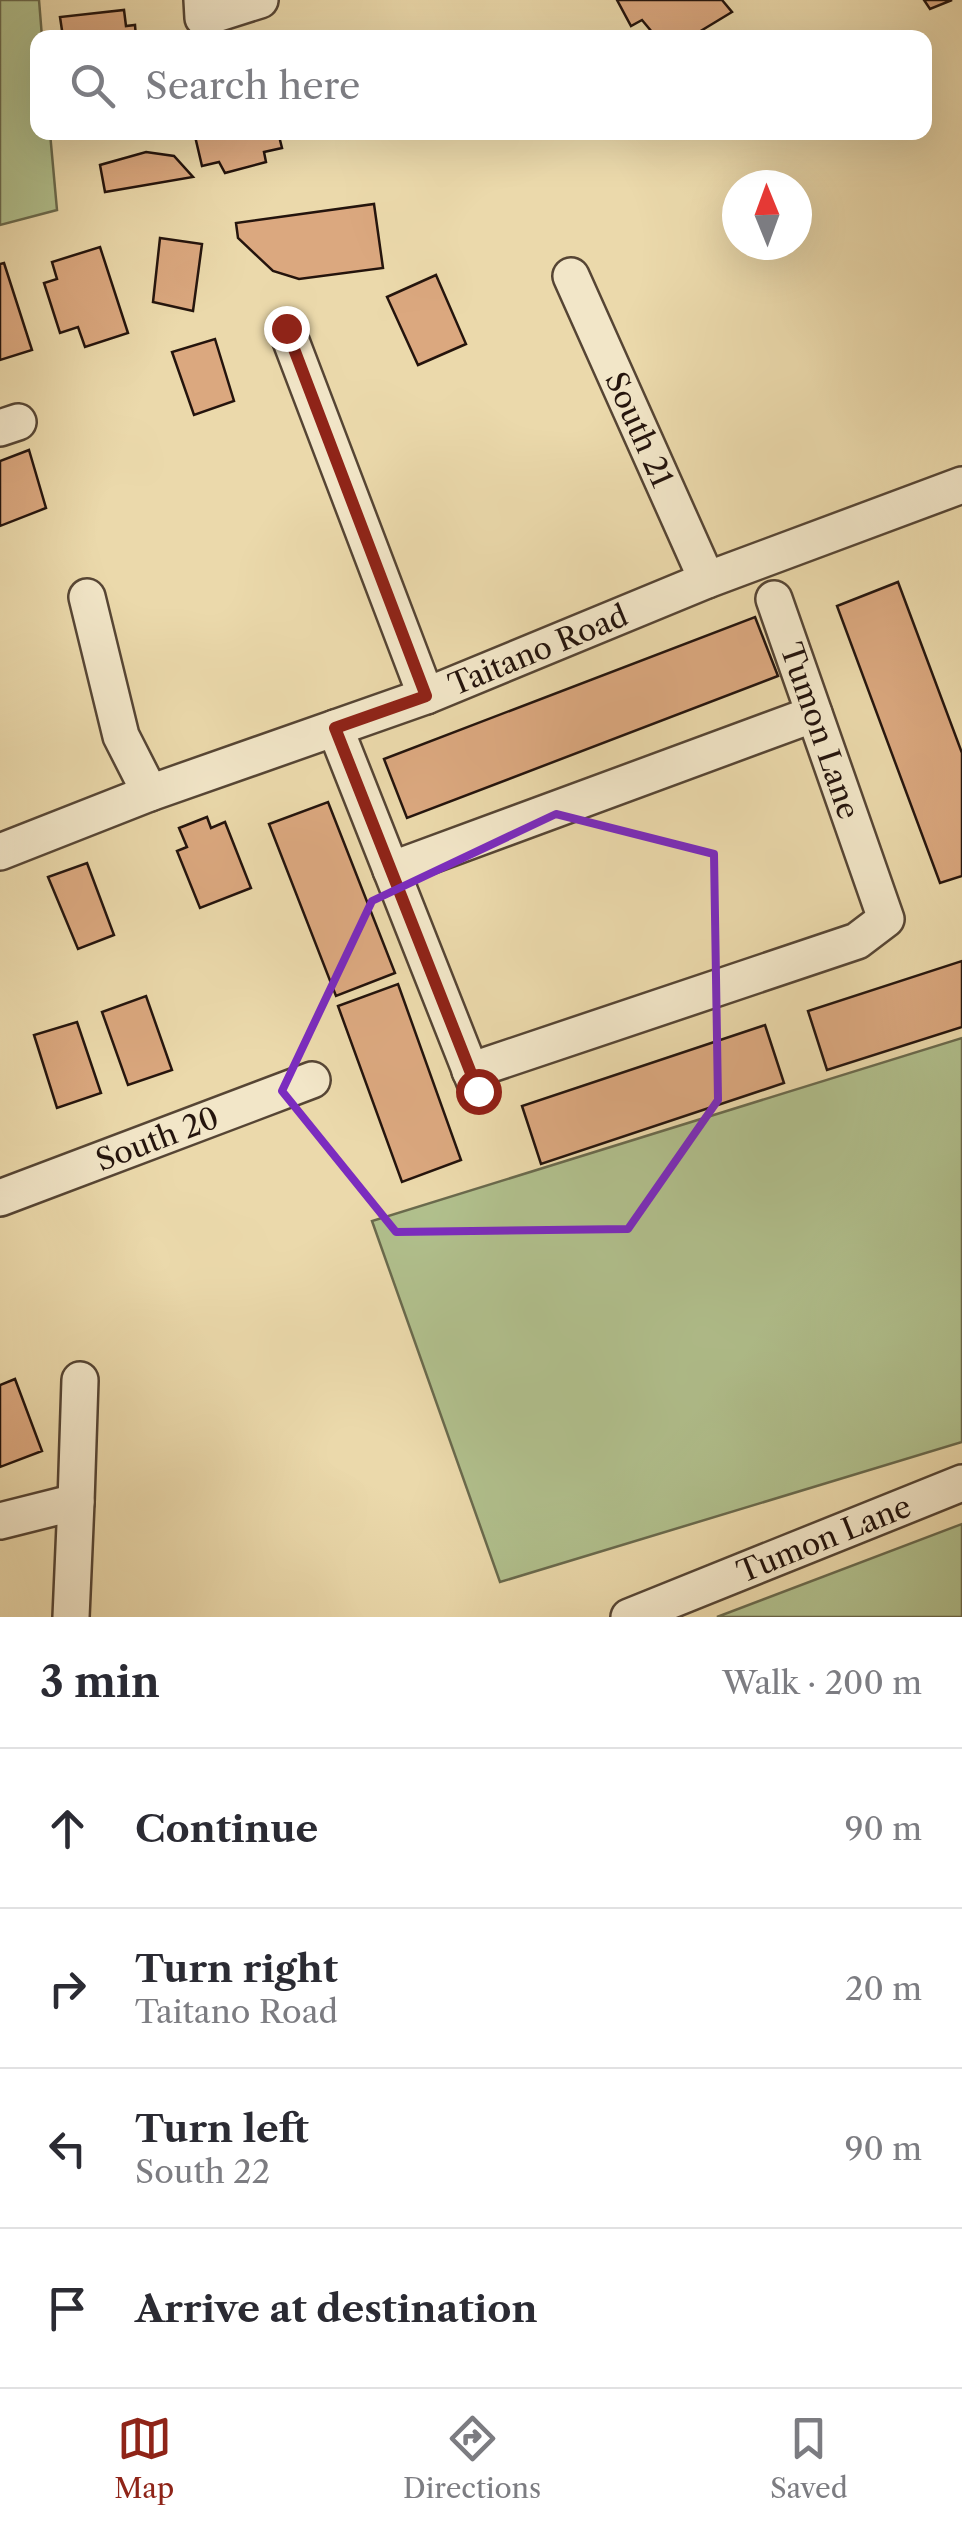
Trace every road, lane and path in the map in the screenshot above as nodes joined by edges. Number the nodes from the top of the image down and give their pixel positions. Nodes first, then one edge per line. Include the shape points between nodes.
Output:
1 (202, 0) edge
2 (260, 0) edge
3 (571, 276) dead end
4 (286, 328) dead end
5 (962, 484) edge
6 (707, 580) junction
7 (88, 598) dead end
8 (774, 600) dead end
9 (426, 696) junction
10 (814, 714) junction
11 (335, 728) junction
12 (150, 793) junction
13 (0, 852) edge
14 (391, 870) junction
15 (312, 1080) dead end
16 (0, 1198) edge
17 (80, 1380) dead end
18 (962, 1483) edge
19 (76, 1502) junction
20 (0, 1522) edge
21 (71, 1617) edge
22 (629, 1617) edge

1 - 2 street via 203,18
3 - 6 street, South 21
4 - 9 street
5 - 6 street, Taitano Road
6 - 9 street, Taitano Road
7 - 12 street via 121,736
8 - 10 street, Tumon Lane
9 - 11 street, Taitano Road
10 - 14 street
10 - 14 street, Tumon Lane via 886,919 857,941 474,1081
11 - 12 street, Taitano Road
11 - 14 street
12 - 13 street, Taitano Road
15 - 16 street, South 20
17 - 19 street
18 - 22 street, Tumon Lane
19 - 20 street
19 - 21 street

